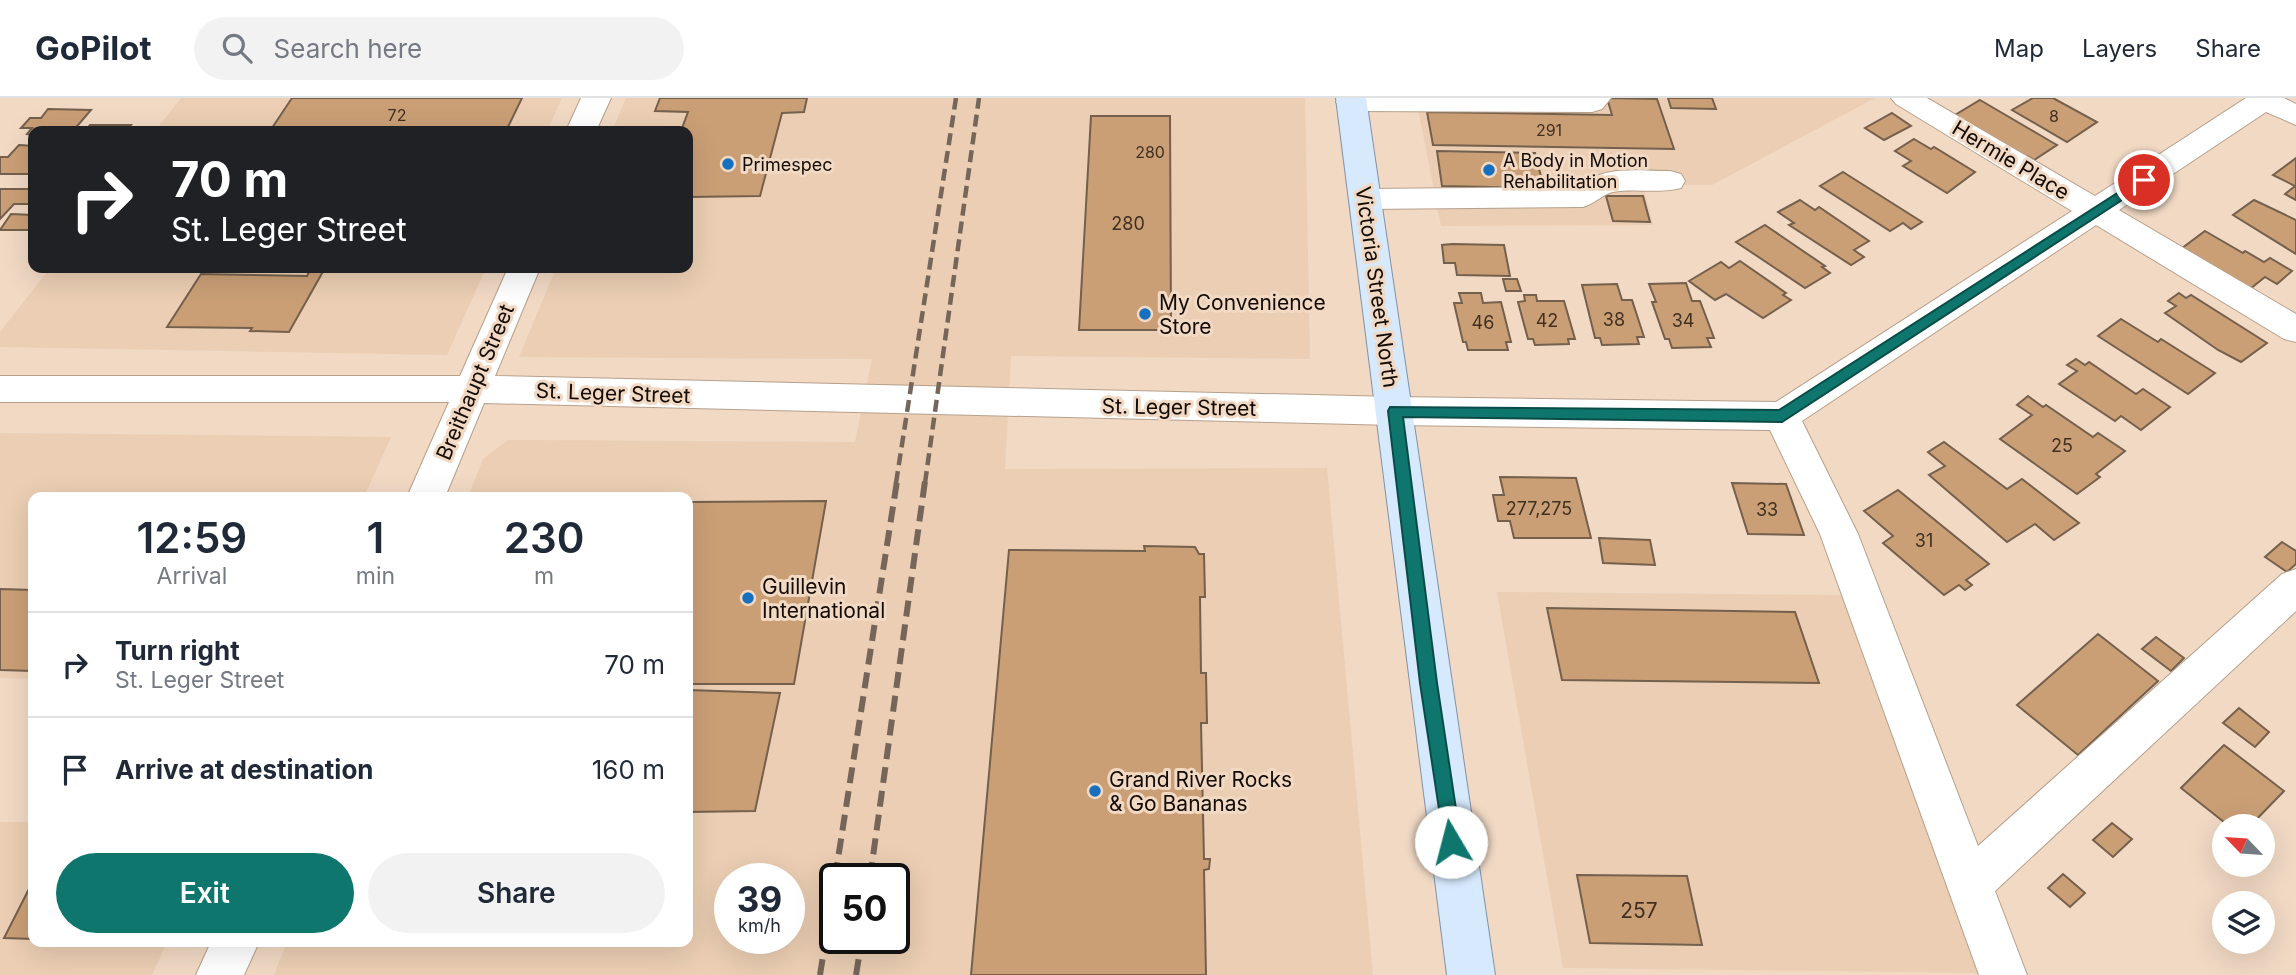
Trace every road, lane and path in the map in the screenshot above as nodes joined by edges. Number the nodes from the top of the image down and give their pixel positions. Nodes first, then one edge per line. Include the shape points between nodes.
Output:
1 (596, 98) edge
2 (1596, 98) edge
3 (1906, 98) edge
4 (2263, 99) edge
5 (1351, 100) edge
6 (2296, 116) edge
7 (584, 126) edge
8 (1670, 181) dead end
9 (1365, 199) junction
10 (2097, 211) junction
11 (522, 273) edge
12 (2296, 330) edge
13 (0, 389) edge
14 (472, 389) junction
15 (1395, 411) junction
16 (1782, 416) junction
17 (428, 492) edge
18 (2296, 586) edge
19 (1969, 884) junction
20 (233, 947) edge
21 (220, 975) edge
22 (1471, 975) edge
23 (2003, 975) edge

1 - 7 street
2 - 5 street via 1592,103
3 - 10 street, Hermie Place
4 - 6 street
4 - 10 street
5 - 9 main road, Victoria Street North
8 - 9 street via 1603,182 1583,197
9 - 15 main road, Victoria Street North
10 - 12 street, Hermie Place
10 - 16 street
11 - 14 street, Breithaupt Street
13 - 14 street, St. Leger Street
14 - 15 street, St. Leger Street
14 - 17 street, Breithaupt Street
15 - 16 street, St. Leger Street
15 - 22 main road, Victoria Street North via 1428,683
16 - 19 street via 1839,534
18 - 19 street
19 - 23 street
20 - 21 street

